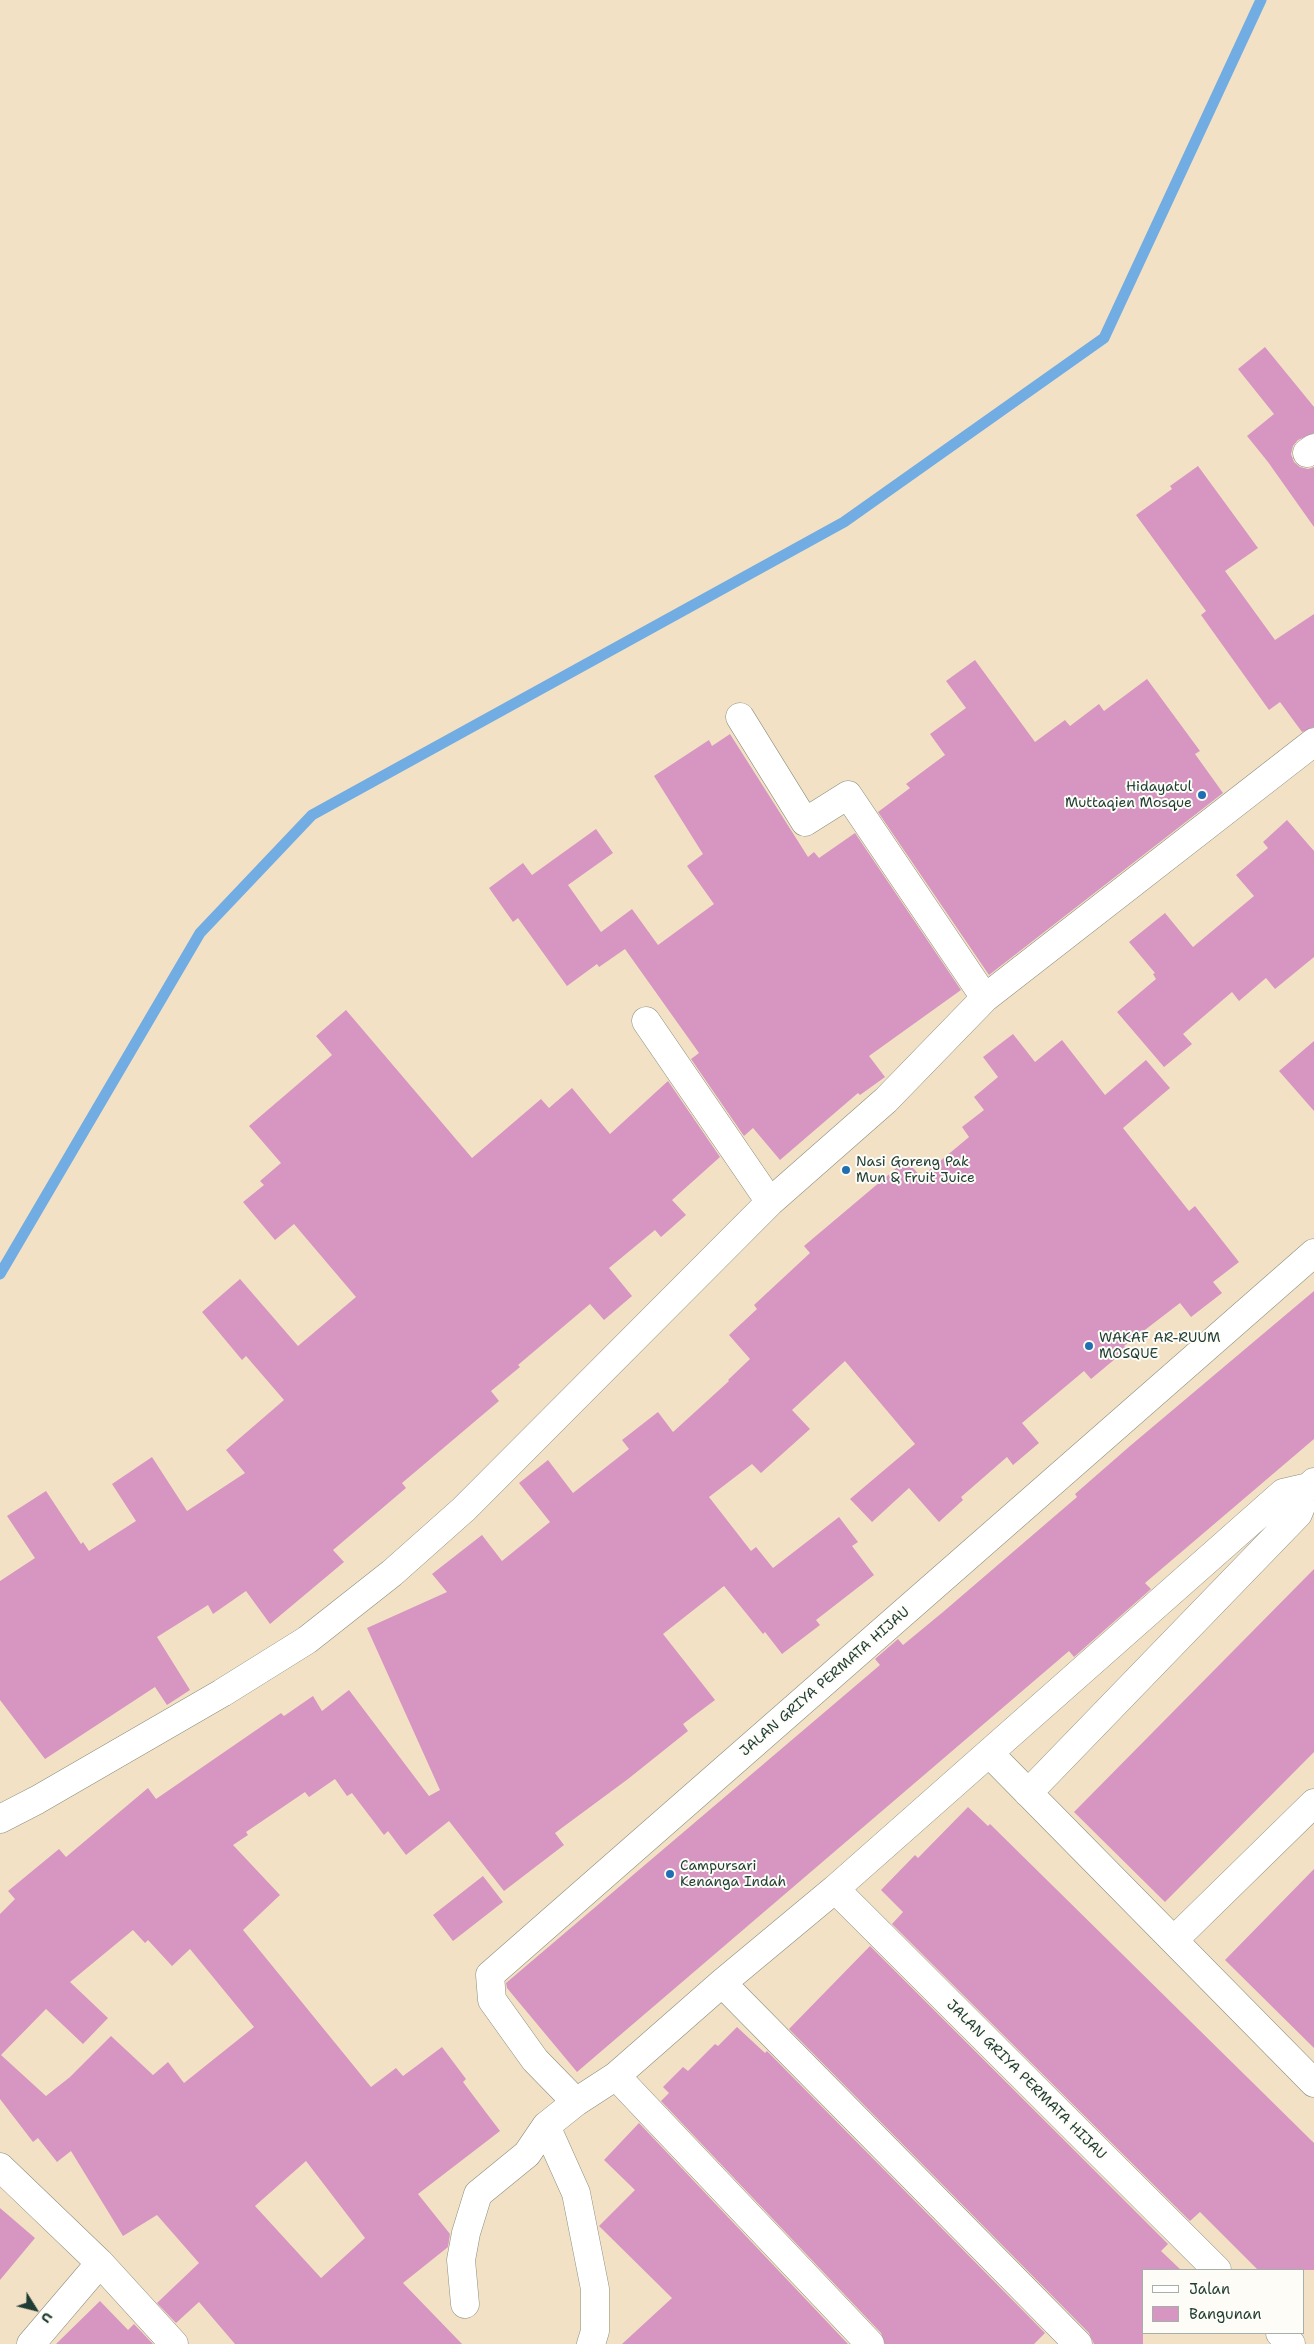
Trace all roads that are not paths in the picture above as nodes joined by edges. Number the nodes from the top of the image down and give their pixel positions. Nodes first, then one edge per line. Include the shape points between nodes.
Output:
1 (740, 717) dead end
2 (1314, 742) edge
3 (985, 998) junction
4 (646, 1021) dead end
5 (770, 1202) junction
6 (1314, 1253) edge
7 (1312, 1485) edge
8 (989, 1753) junction
9 (1028, 1793) junction
10 (1314, 1803) edge
11 (0, 1818) edge
12 (835, 1889) junction
13 (1174, 1940) junction
14 (722, 1983) junction
15 (616, 2076) junction
16 (1314, 2082) edge
17 (576, 2102) junction
18 (546, 2126) junction
19 (0, 2167) edge
20 (100, 2263) junction
21 (1216, 2269) edge
22 (465, 2304) dead end
23 (1281, 2334) edge
24 (31, 2344) edge
25 (174, 2344) edge
26 (591, 2344) edge
27 (870, 2344) edge
28 (1078, 2344) edge
29 (1291, 2344) edge

1 - 3 street via 805,822 848,795
2 - 3 street
3 - 5 street via 886,1100
4 - 5 street
5 - 11 street via 464,1509 392,1573 307,1640 38,1800
6 - 17 street, JALAN GRIYA PERMATA HIJAU via 490,1975 492,2000 535,2060
7 - 8 street via 1283,1493
7 - 9 street via 1298,1514
8 - 9 street
8 - 12 street
9 - 13 street
10 - 13 street
12 - 14 street
12 - 21 street, JALAN GRIYA PERMATA HIJAU
13 - 16 street
14 - 15 street
14 - 28 street
15 - 17 street
15 - 27 street
17 - 18 street
18 - 22 street via 520,2161 478,2194 461,2260
18 - 26 street via 576,2193 595,2289 595,2331
19 - 20 street
20 - 24 street
20 - 25 street
23 - 29 street

